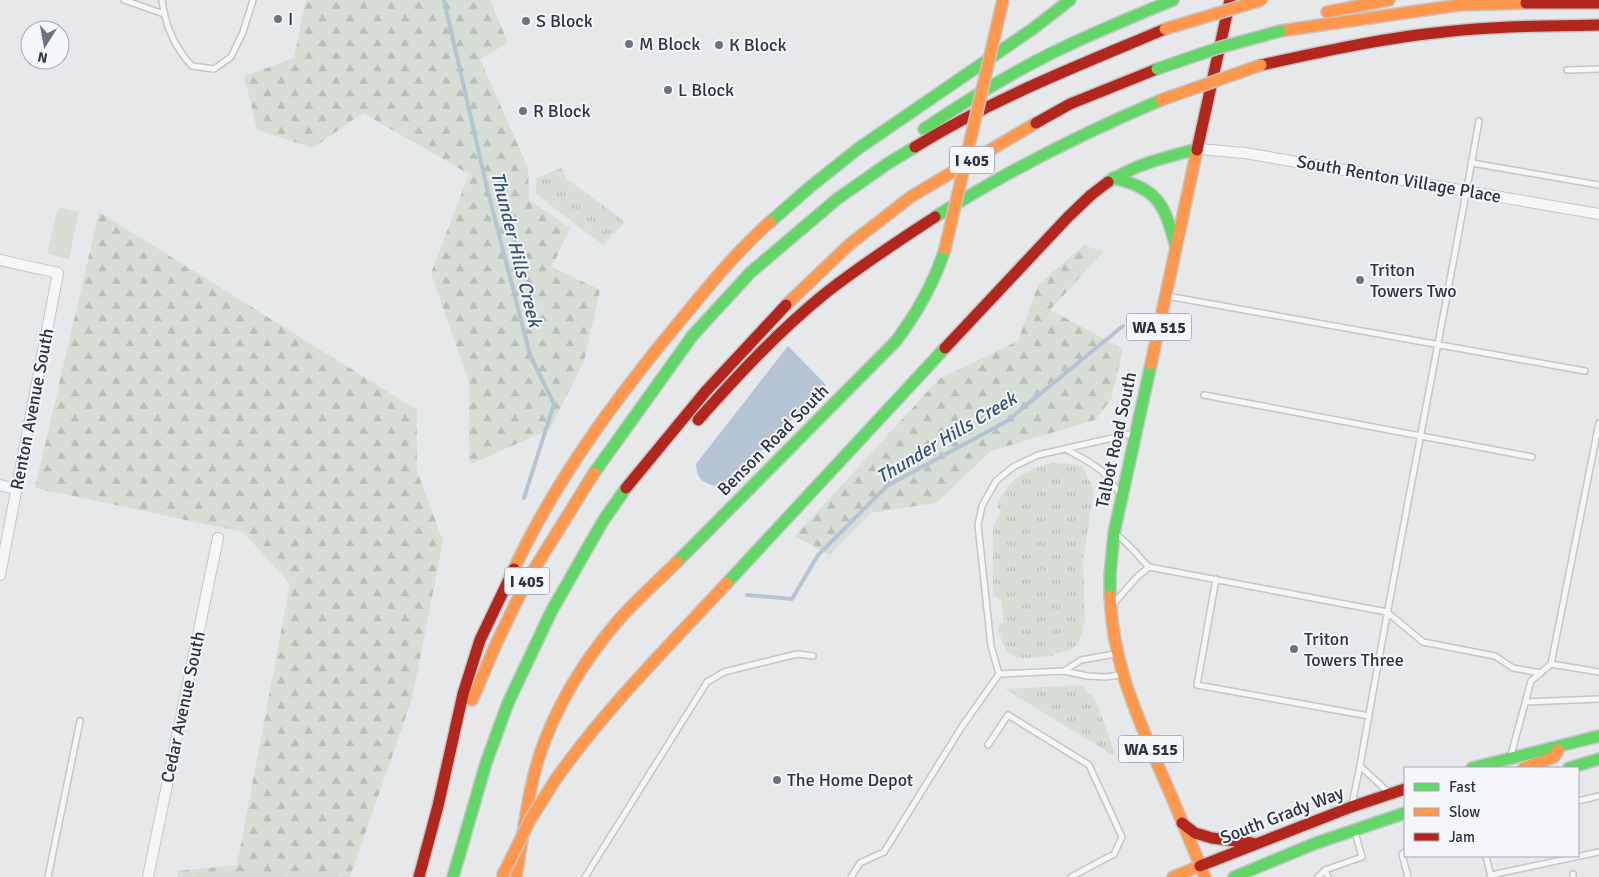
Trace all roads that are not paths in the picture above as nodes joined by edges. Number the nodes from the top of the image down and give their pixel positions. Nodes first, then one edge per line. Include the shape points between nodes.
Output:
1 (124, 0) edge
2 (162, 0) edge
3 (253, 0) edge
4 (1003, 0) edge
5 (1070, 0) edge
6 (1173, 0) edge
7 (1230, 0) edge
8 (1262, 0) edge
9 (1390, 0) edge
10 (1599, 3) edge
11 (164, 14) junction
12 (1599, 25) edge
13 (1280, 31) junction
14 (1599, 69) edge
15 (1567, 70) dead end
16 (1480, 121) dead end
17 (1198, 149) junction
18 (1472, 163) junction
19 (887, 164) junction
20 (1113, 178) junction
21 (1599, 186) edge
22 (1467, 191) junction
23 (1599, 214) edge
24 (1176, 247) junction
25 (0, 260) edge
26 (1166, 296) junction
27 (1438, 344) junction
28 (1585, 371) dead end
29 (1204, 395) dead end
30 (1599, 423) edge
31 (1136, 432) junction
32 (1422, 436) junction
33 (1066, 448) junction
34 (1532, 457) dead end
35 (632, 479) junction
36 (0, 485) edge
37 (17, 489) junction
38 (1122, 495) junction
39 (1114, 533) junction
40 (218, 538) dead end
41 (1149, 567) junction
42 (0, 575) edge
43 (1216, 579) junction
44 (1109, 608) junction
45 (1387, 612) junction
46 (1117, 654) junction
47 (813, 656) dead end
48 (1551, 664) junction
49 (1064, 671) junction
50 (1599, 672) edge
51 (1540, 673) junction
52 (999, 674) junction
53 (1122, 675) junction
54 (1599, 699) edge
55 (1525, 702) junction
56 (1369, 716) junction
57 (80, 721) dead end
58 (1599, 736) edge
59 (988, 745) dead end
60 (1560, 745) junction
61 (1599, 760) edge
62 (1508, 763) edge
63 (1360, 766) junction
64 (1479, 767) edge
65 (1527, 767) edge
66 (1573, 767) edge
67 (1404, 789) edge
68 (1392, 793) junction
69 (1599, 796) edge
70 (1579, 801) edge
71 (438, 806) junction
72 (1355, 806) junction
73 (1404, 813) edge
74 (1181, 822) junction
75 (1355, 829) junction
76 (1257, 844) junction
77 (1599, 852) edge
78 (1404, 853) edge
79 (1579, 856) edge
80 (1486, 857) edge
81 (1576, 857) edge
82 (1200, 866) junction
83 (1325, 870) junction
84 (1491, 876) edge
85 (48, 877) edge
86 (148, 877) edge
87 (419, 877) edge
88 (454, 877) edge
89 (502, 877) edge
90 (516, 877) edge
91 (586, 877) edge
92 (851, 877) edge
93 (1071, 877) edge
94 (1173, 877) edge
95 (1205, 877) edge
96 (1234, 877) edge
97 (1318, 877) edge
98 (1328, 877) edge
99 (1408, 877) edge

1 - 11 lane
2 - 11 lane
3 - 11 lane via 231,57 214,69 192,66 173,38
4 - 90 main road, Benson Road South, bridge via 945,249 926,297 896,342 618,621 592,653 555,714 533,776
5 - 71 main road via 859,148 810,187 759,232 660,345 572,466 526,543 480,640 463,694
6 - 19 main road via 1082,38 1007,77 926,127
7 - 17 main road, Talbot Road South / WA 515
8 - 19 main road, I 405, bridge via 1165,29 1006,97
9 - 13 main road via 1298,21
10 - 13 main road via 1459,5
12 - 35 main road, bridge via 1520,26 1376,41 1261,65 1104,124 990,184 926,222 852,273 776,336 685,434
13 - 35 main road, I 405, bridge via 1193,55 1070,104 912,196 850,244 794,298 706,391
14 - 15 lane
16 - 18 lane
17 - 20 main road via 1132,168
17 - 22 street, South Renton Village Place via 1245,153
17 - 24 main road, Talbot Road South / WA 515
18 - 21 lane
18 - 22 lane
19 - 71 main road, I 405 via 837,199 751,272 693,335 596,469 525,584 497,642 470,705
20 - 24 main road via 1135,183 1155,195 1168,217
20 - 89 main road, bridge via 1093,192 1035,252 616,702 556,779 526,827
22 - 23 street, South Renton Village Place
22 - 27 lane
24 - 26 main road, Talbot Road South / WA 515
25 - 37 street, Renton Avenue South via 58,273
26 - 27 lane
26 - 31 main road, Talbot Road South / WA 515
27 - 28 lane
27 - 32 lane
29 - 32 lane
30 - 48 lane
31 - 33 lane
31 - 38 main road, Talbot Road South / WA 515
32 - 34 lane
32 - 45 lane
33 - 38 lane via 1102,471
33 - 52 lane via 1038,455 1013,467 996,481 982,506 978,525 991,646
35 - 88 main road, I 405 via 603,521 551,612 508,703 486,763
36 - 37 street
37 - 42 street, Renton Avenue South
38 - 39 main road, Talbot Road South / WA 515
39 - 41 lane via 1129,544
39 - 44 main road, Talbot Road South / WA 515 via 1108,578
40 - 86 street, Cedar Avenue South
41 - 43 lane
41 - 44 lane
43 - 45 lane
43 - 56 lane via 1197,685
44 - 46 main road, Talbot Road South / WA 515
45 - 51 lane via 1423,642 1495,656 1513,668
45 - 56 lane
46 - 49 lane via 1081,660
46 - 53 main road, Talbot Road South / WA 515
47 - 91 lane via 797,654 724,672 707,682
48 - 50 lane
48 - 51 lane
49 - 52 lane
49 - 53 lane via 1087,676
51 - 55 lane via 1531,681
52 - 92 lane via 961,728 884,852 860,863
53 - 74 main road, Talbot Road South / WA 515
54 - 55 lane
55 - 62 lane
56 - 63 lane
57 - 85 lane
58 - 60 main road
59 - 93 lane via 1008,715 1089,765 1122,837 1114,854
60 - 62 main road
60 - 65 main road via 1554,758
61 - 66 main road
62 - 64 main road
63 - 68 lane
63 - 72 lane
67 - 68 main road, South Grady Way
68 - 72 main road, South Grady Way
69 - 70 lane
71 - 87 main road, I 405
72 - 75 main road
72 - 76 main road, South Grady Way
73 - 75 main road
74 - 76 main road via 1195,834
74 - 82 main road, Talbot Road South / WA 515
75 - 83 lane via 1362,857
75 - 96 main road
76 - 82 main road, South Grady Way
77 - 79 lane
78 - 99 lane
80 - 84 lane
81 - 84 lane
82 - 94 main road, South Grady Way
82 - 95 main road, Talbot Road South / WA 515
83 - 97 lane
83 - 98 lane

